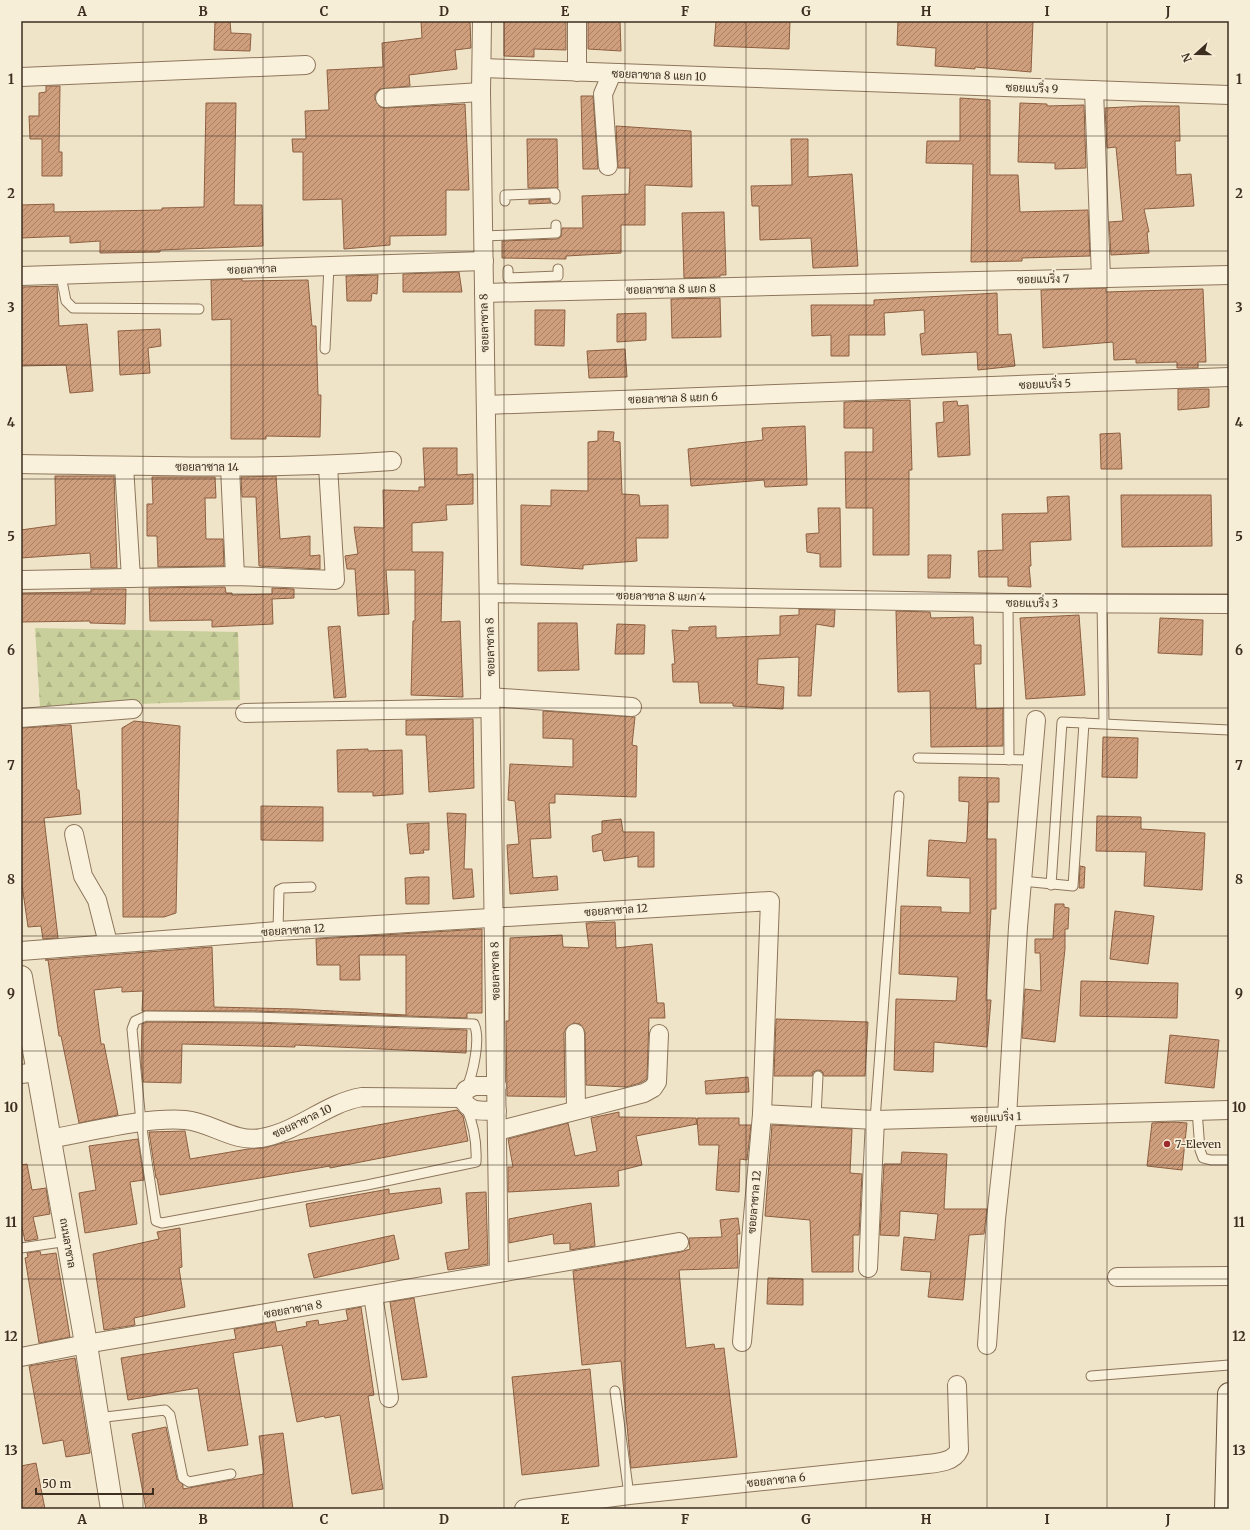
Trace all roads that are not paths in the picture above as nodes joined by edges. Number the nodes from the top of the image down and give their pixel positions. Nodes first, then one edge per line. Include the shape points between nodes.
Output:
1 (482, 21) edge
2 (577, 21) edge
3 (306, 65) dead end
4 (482, 68) junction
5 (577, 72) junction
6 (612, 73) junction
7 (21, 77) edge
8 (835, 81) joint
9 (1094, 90) junction
10 (481, 92) junction
11 (1229, 95) edge
12 (385, 98) dead end
13 (608, 166) dead end
14 (555, 199) dead end
15 (505, 201) dead end
16 (556, 225) dead end
17 (483, 236) junction
18 (484, 261) junction
19 (329, 266) junction
20 (558, 269) dead end
21 (508, 270) dead end
22 (1229, 275) edge
23 (21, 276) edge
24 (61, 276) junction
25 (1101, 278) junction
26 (858, 284) joint
27 (484, 294) junction
28 (199, 309) dead end
29 (326, 350) dead end
30 (1229, 377) edge
31 (861, 391) joint
32 (486, 405) junction
33 (392, 461) dead end
34 (21, 464) edge
35 (124, 466) junction
36 (328, 466) junction
37 (230, 467) junction
38 (235, 576) junction
39 (131, 578) junction
40 (21, 580) edge
41 (489, 593) junction
42 (834, 599) joint
43 (1008, 602) junction
44 (1102, 603) junction
45 (1229, 604) edge
46 (490, 702) junction
47 (632, 707) dead end
48 (133, 709) dead end
49 (245, 713) dead end
50 (21, 718) edge
51 (1036, 720) dead end
52 (1084, 723) junction
53 (1104, 723) junction
54 (1229, 730) edge
55 (918, 758) dead end
56 (1009, 760) junction
57 (1032, 760) junction
58 (899, 796) dead end
59 (74, 834) dead end
60 (1022, 881) junction
61 (1051, 885) junction
62 (311, 887) dead end
63 (495, 918) junction
64 (278, 931) junction
65 (108, 943) junction
66 (21, 950) edge
67 (21, 977) edge
68 (575, 1033) dead end
69 (659, 1034) dead end
70 (29, 1073) edge
71 (818, 1076) dead end
72 (496, 1086) junction
73 (465, 1098) junction
74 (497, 1110) junction
75 (576, 1110) junction
76 (1197, 1110) junction
77 (1229, 1110) edge
78 (762, 1114) junction
79 (816, 1116) junction
80 (1007, 1117) junction
81 (875, 1120) junction
82 (141, 1122) junction
83 (497, 1131) junction
84 (49, 1139) junction
85 (1229, 1160) edge
86 (68, 1241) junction
87 (679, 1242) dead end
88 (21, 1248) edge
89 (868, 1268) dead end
90 (499, 1273) junction
91 (1229, 1276) edge
92 (1117, 1277) dead end
93 (373, 1295) junction
94 (742, 1342) dead end
95 (86, 1344) junction
96 (987, 1345) dead end
97 (21, 1357) edge
98 (1229, 1365) edge
99 (1091, 1376) dead end
100 (957, 1385) dead end
101 (615, 1391) dead end
102 (1229, 1394) edge
103 (389, 1398) dead end
104 (98, 1418) junction
105 (1228, 1445) edge
106 (231, 1474) dead end
107 (629, 1495) junction
108 (112, 1509) edge
109 (524, 1509) edge
110 (1226, 1509) edge

1 - 4 street, ซอยลาซาล 8
2 - 5 street
3 - 7 street
4 - 5 street, ซอยลาซาล 8 แยก 10
4 - 10 street, ซอยลาซาล 8
5 - 6 street, ซอยลาซาล 8 แยก 10
6 - 8 street, ซอยลาซาล 8 แยก 10
6 - 13 street via 603,94
8 - 9 street, ซอยแบริ่ง 9
9 - 11 street, ซอยแบริ่ง 9
9 - 25 street
10 - 12 street
10 - 17 street, ซอยลาซาล 8
14 - 15 lane via 555,193 505,195
16 - 17 lane via 556,233 506,232
17 - 18 street, ซอยลาซาล 8
18 - 19 street, ซอยลาซาล
18 - 27 street, ซอยลาซาล 8
19 - 24 street, ซอยลาซาล
19 - 29 lane
20 - 21 lane via 558,276 508,278
22 - 25 street, ซอยแบริ่ง 7
23 - 24 street, ซอยลาซาล
24 - 28 lane via 66,301 73,308
25 - 26 street, ซอยแบริ่ง 7
26 - 27 street, ซอยลาซาล 8 แยก 8
27 - 32 street, ซอยลาซาล 8
30 - 31 street, ซอยแบริ่ง 5
31 - 32 street, ซอยลาซาล 8 แยก 6
32 - 41 street, ซอยลาซาล 8
33 - 36 street, ซอยลาซาล 14
34 - 35 street, ซอยลาซาล 14
35 - 37 street, ซอยลาซาล 14
35 - 39 street
36 - 37 street, ซอยลาซาล 14
36 - 38 street via 335,580
37 - 38 street
38 - 39 street
39 - 40 street
41 - 42 street, ซอยลาซาล 8 แยก 4
41 - 46 street, ซอยลาซาล 8
42 - 43 street, ซอยแบริ่ง 3
43 - 44 street, ซอยแบริ่ง 3
43 - 56 lane
44 - 45 street, ซอยแบริ่ง 3
44 - 53 lane
46 - 47 street
46 - 49 street
46 - 63 street, ซอยลาซาล 8
48 - 50 street
51 - 57 street
52 - 53 lane
52 - 61 lane via 1062,722
52 - 61 lane via 1073,886
53 - 54 lane
55 - 56 lane
56 - 57 lane
57 - 60 street
58 - 81 lane
59 - 65 street via 83,876 97,900
60 - 61 lane
60 - 80 street
62 - 64 lane via 279,890
63 - 64 street, ซอยลาซาล 12
63 - 72 street, ซอยลาซาล 8
63 - 78 street, ซอยลาซาล 12 via 770,901
64 - 65 street, ซอยลาซาล 12
65 - 66 street, ซอยลาซาล 12
67 - 70 street, ถนนลาซาล
68 - 75 street
69 - 75 street via 657,1082 653,1088 644,1093
70 - 84 street, ถนนลาซาล
71 - 79 lane
72 - 73 street, ซอยลาซาล 10 via 474,1086
72 - 74 street, ซอยลาซาล 8
73 - 74 street, ซอยลาซาล 10 via 474,1110
73 - 82 street, ซอยลาซาล 10 via 362,1097 347,1100 283,1132 260,1138 242,1138 186,1120
73 - 82 lane via 472,1122 476,1162 162,1223 156,1221
73 - 82 lane via 472,1076 477,1032 474,1024 146,1016 135,1021 132,1029
74 - 83 street, ซอยลาซาล 8
75 - 83 street
76 - 77 street, ซอยแบริ่ง 1
76 - 80 street, ซอยแบริ่ง 1
76 - 85 lane via 1203,1158
78 - 79 street, ซอยแบริ่ง 1
78 - 94 street, ซอยลาซาล 12
79 - 81 street, ซอยแบริ่ง 1
80 - 81 street, ซอยแบริ่ง 1
80 - 96 street via 996,1219
81 - 89 street
82 - 84 street, ซอยลาซาล 10
83 - 90 street, ซอยลาซาล 8
84 - 86 street, ถนนลาซาล
86 - 88 lane
86 - 95 street, ถนนลาซาล
87 - 90 street, ซอยลาซาล 8
90 - 93 street, ซอยลาซาล 8
91 - 92 street
93 - 95 street, ซอยลาซาล 8
93 - 103 street
95 - 97 street, ซอยลาซาล 8
95 - 104 street, ถนนลาซาล
98 - 99 lane
100 - 107 street, ซอยลาซาล 6 via 959,1450 957,1456 950,1460
101 - 107 lane
102 - 105 street
104 - 106 lane via 165,1410 170,1415 183,1478 186,1481
104 - 108 street, ถนนลาซาล
105 - 110 street
107 - 109 street, ซอยลาซาล 6

